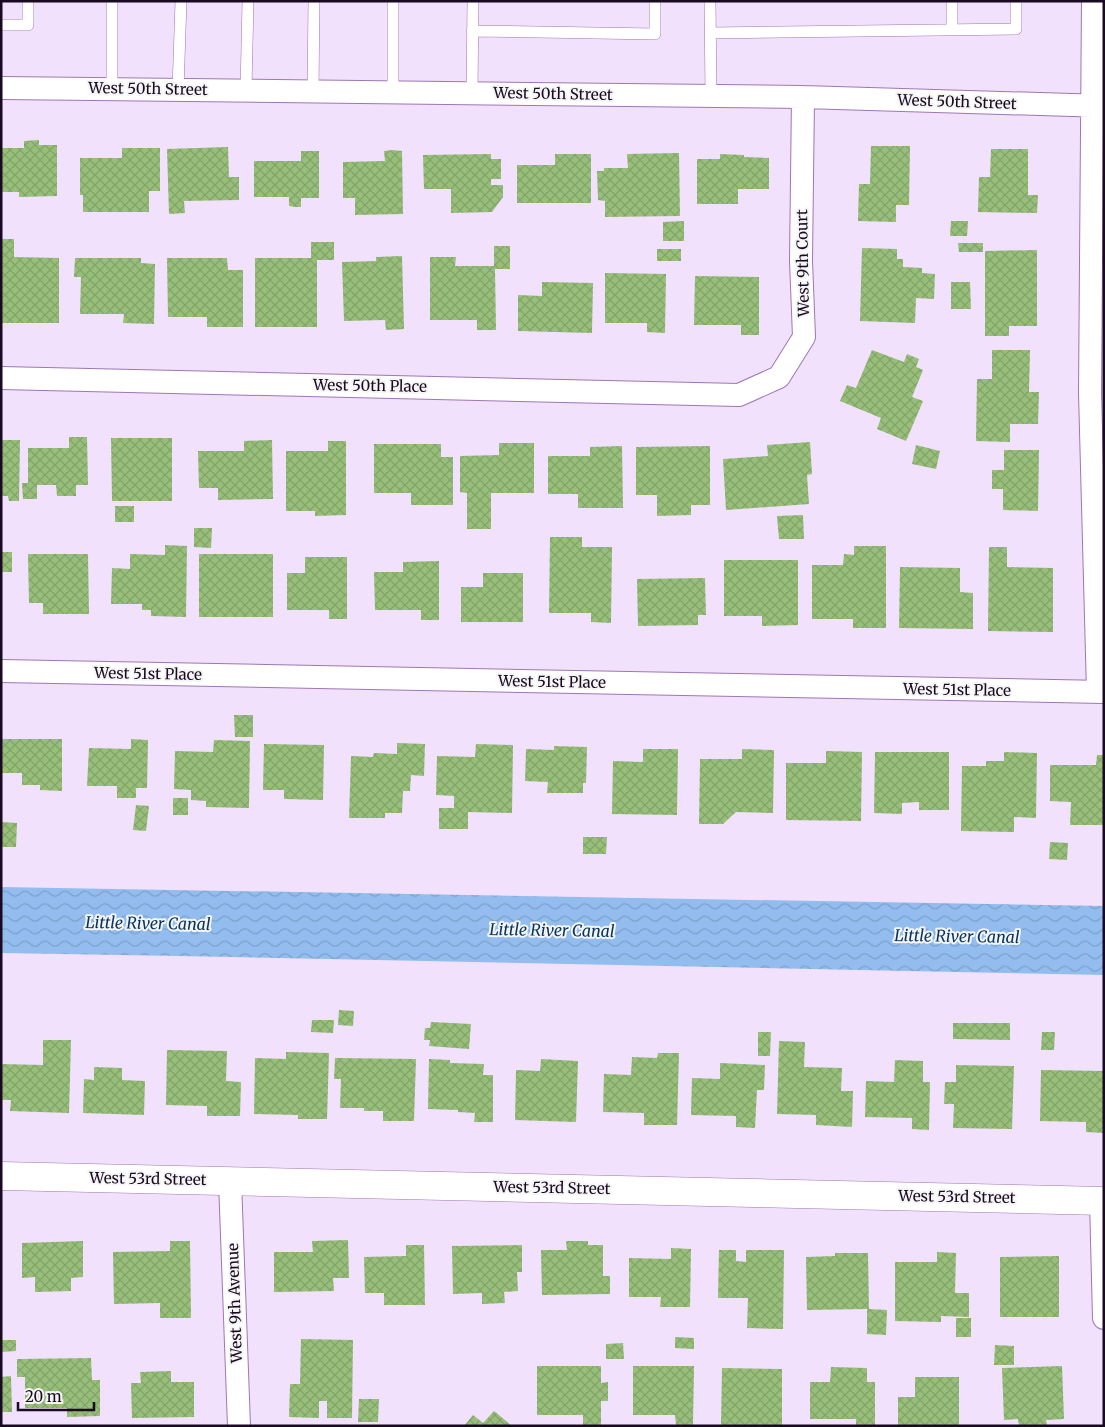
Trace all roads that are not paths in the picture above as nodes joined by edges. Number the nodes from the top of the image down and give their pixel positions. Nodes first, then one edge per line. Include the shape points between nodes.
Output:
1 (28, 1) edge
2 (112, 1) edge
3 (181, 1) edge
4 (248, 1) edge
5 (314, 1) edge
6 (394, 1) edge
7 (473, 1) edge
8 (656, 1) edge
9 (710, 1) edge
10 (952, 1) edge
11 (1016, 1) edge
12 (1093, 1) edge
13 (1, 25) edge
14 (952, 30) junction
15 (472, 31) junction
16 (710, 33) junction
17 (1, 88) edge
18 (112, 89) junction
19 (178, 90) junction
20 (246, 90) junction
21 (313, 91) junction
22 (393, 92) junction
23 (472, 93) junction
24 (711, 96) junction
25 (803, 97) junction
26 (1098, 106) edge
27 (1, 378) edge
28 (1097, 393) edge
29 (739, 395) joint
30 (1, 671) edge
31 (1101, 692) edge
32 (1, 1176) edge
33 (230, 1181) junction
34 (1102, 1201) edge
35 (1104, 1318) edge
36 (239, 1426) edge

1 - 13 lane via 28,25
2 - 18 lane
3 - 19 lane
4 - 20 lane
5 - 21 lane
6 - 22 lane
7 - 15 lane
8 - 15 lane via 655,34
9 - 16 lane
10 - 14 lane
11 - 14 lane via 1016,30
12 - 26 street
14 - 16 lane
15 - 23 lane
16 - 24 lane
17 - 18 street, West 50th Street
18 - 19 street, West 50th Street
19 - 20 street, West 50th Street
20 - 21 street, West 50th Street
21 - 22 street, West 50th Street
22 - 23 street, West 50th Street
23 - 24 street, West 50th Street
24 - 25 street, West 50th Street
25 - 26 street, West 50th Street
25 - 29 street, West 9th Court via 801,261 804,338 780,377
26 - 28 street
27 - 29 street, West 50th Place
28 - 31 street
30 - 31 street, West 51st Place
32 - 33 street, West 53rd Street
33 - 34 street, West 53rd Street
33 - 36 street, West 9th Avenue
34 - 35 street

